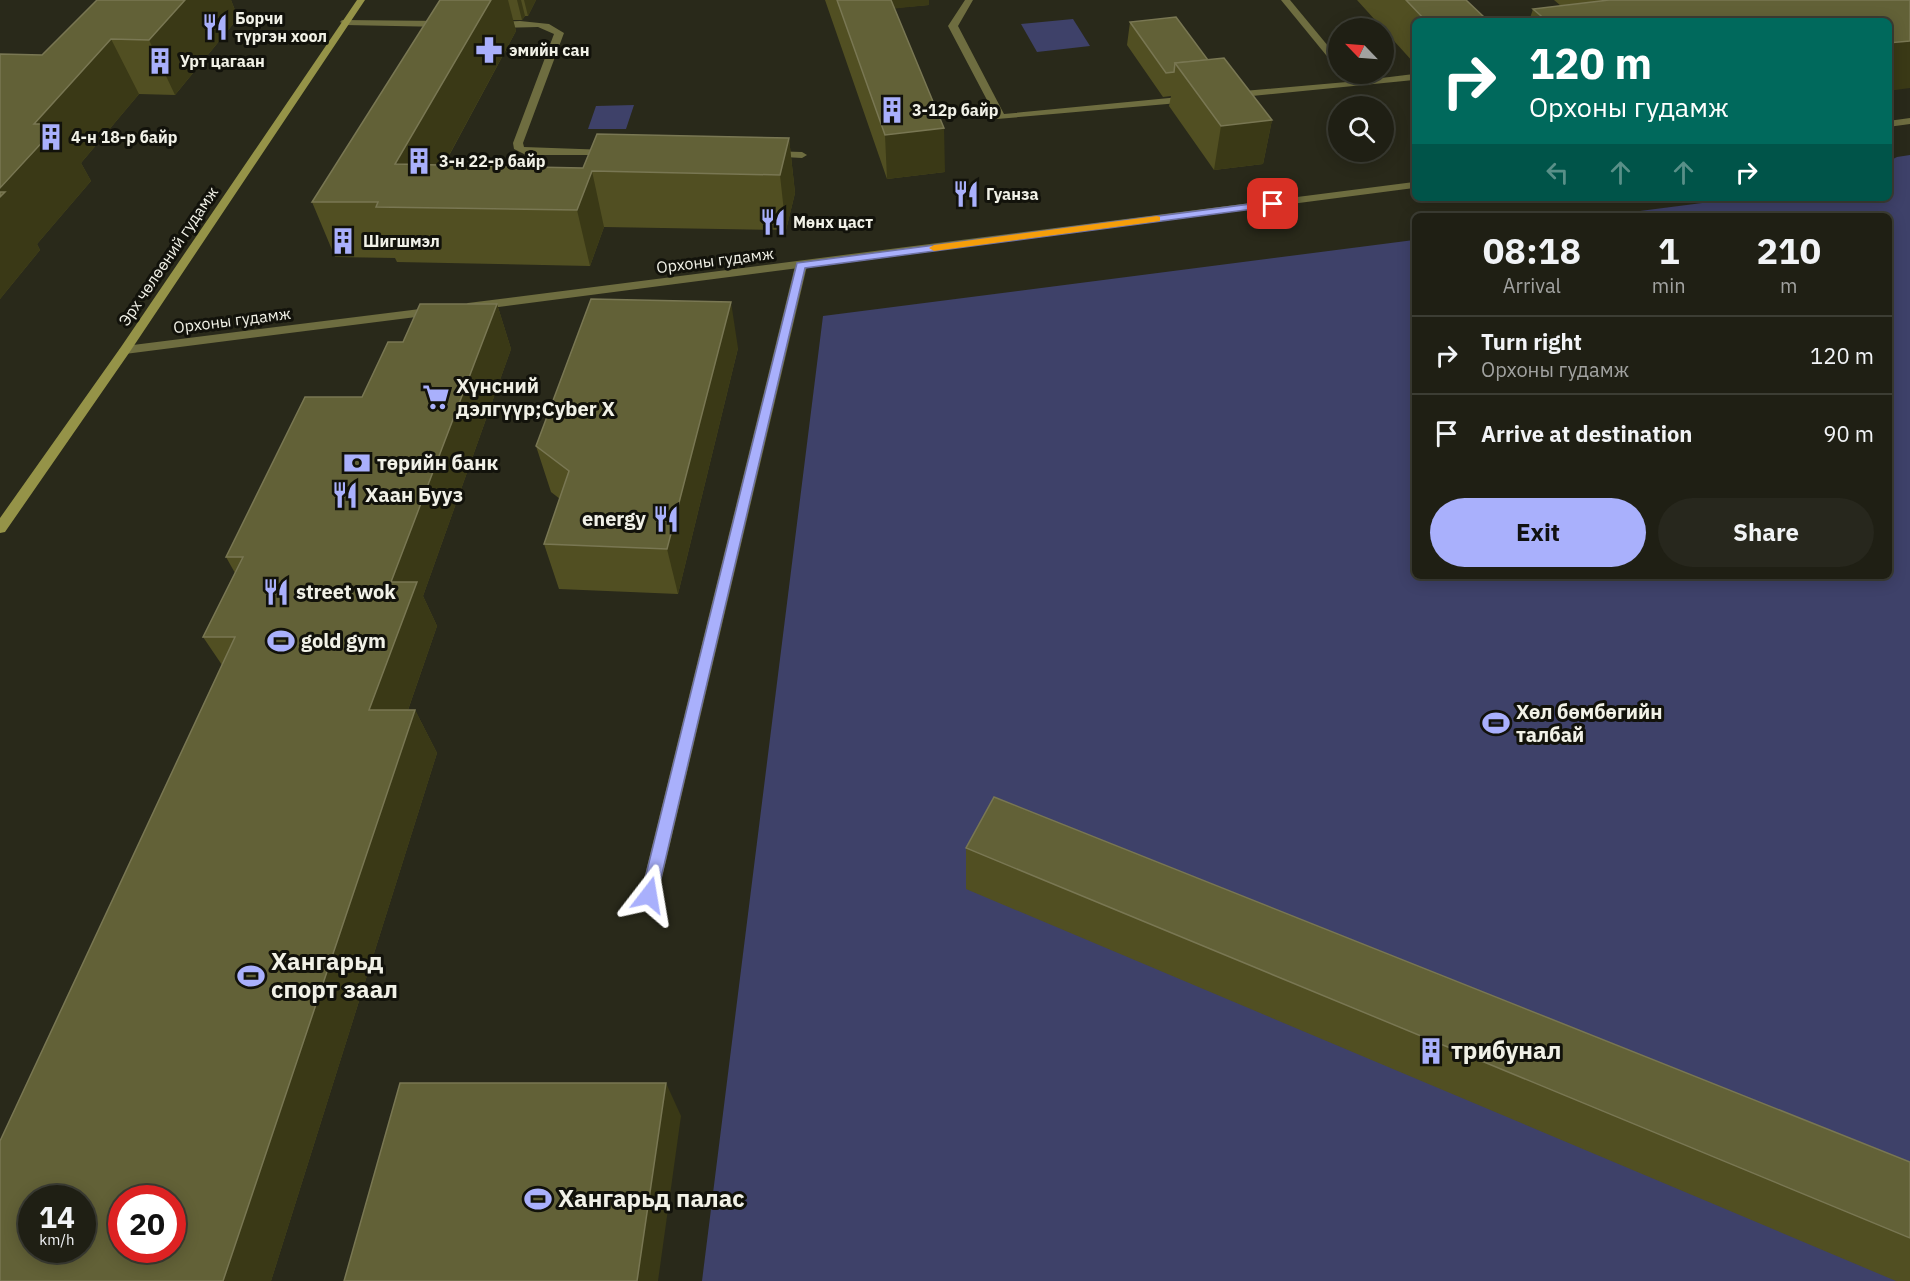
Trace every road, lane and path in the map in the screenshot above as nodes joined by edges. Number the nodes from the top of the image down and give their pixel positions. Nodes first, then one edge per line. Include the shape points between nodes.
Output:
1 (361, 0) edge
2 (969, 0) edge
3 (1285, 0) edge
4 (345, 22) junction
5 (453, 24) edge
6 (485, 25) edge
7 (1328, 52) edge
8 (1412, 77) edge
9 (1394, 79) edge
10 (1354, 84) edge
11 (1225, 96) edge
12 (1201, 98) edge
13 (1910, 121) edge
14 (1892, 123) edge
15 (622, 153) edge
16 (754, 154) edge
17 (802, 154) dead end
18 (1412, 185) edge
19 (801, 266) junction
20 (125, 350) junction
21 (0, 528) edge
22 (649, 895) dead end

1 - 4 main road, Эрх чөлөөний гудамж
2 - 12 street via 953,26 1001,117
3 - 7 street
4 - 5 street
4 - 20 main road, Эрх чөлөөний гудамж
6 - 15 street via 540,26 559,33 519,149
8 - 9 street
10 - 11 street
13 - 14 street
16 - 17 street
18 - 19 street, Орхоны гудамж
19 - 20 street, Орхоны гудамж
19 - 22 street
20 - 21 main road, Эрх чөлөөний гудамж

